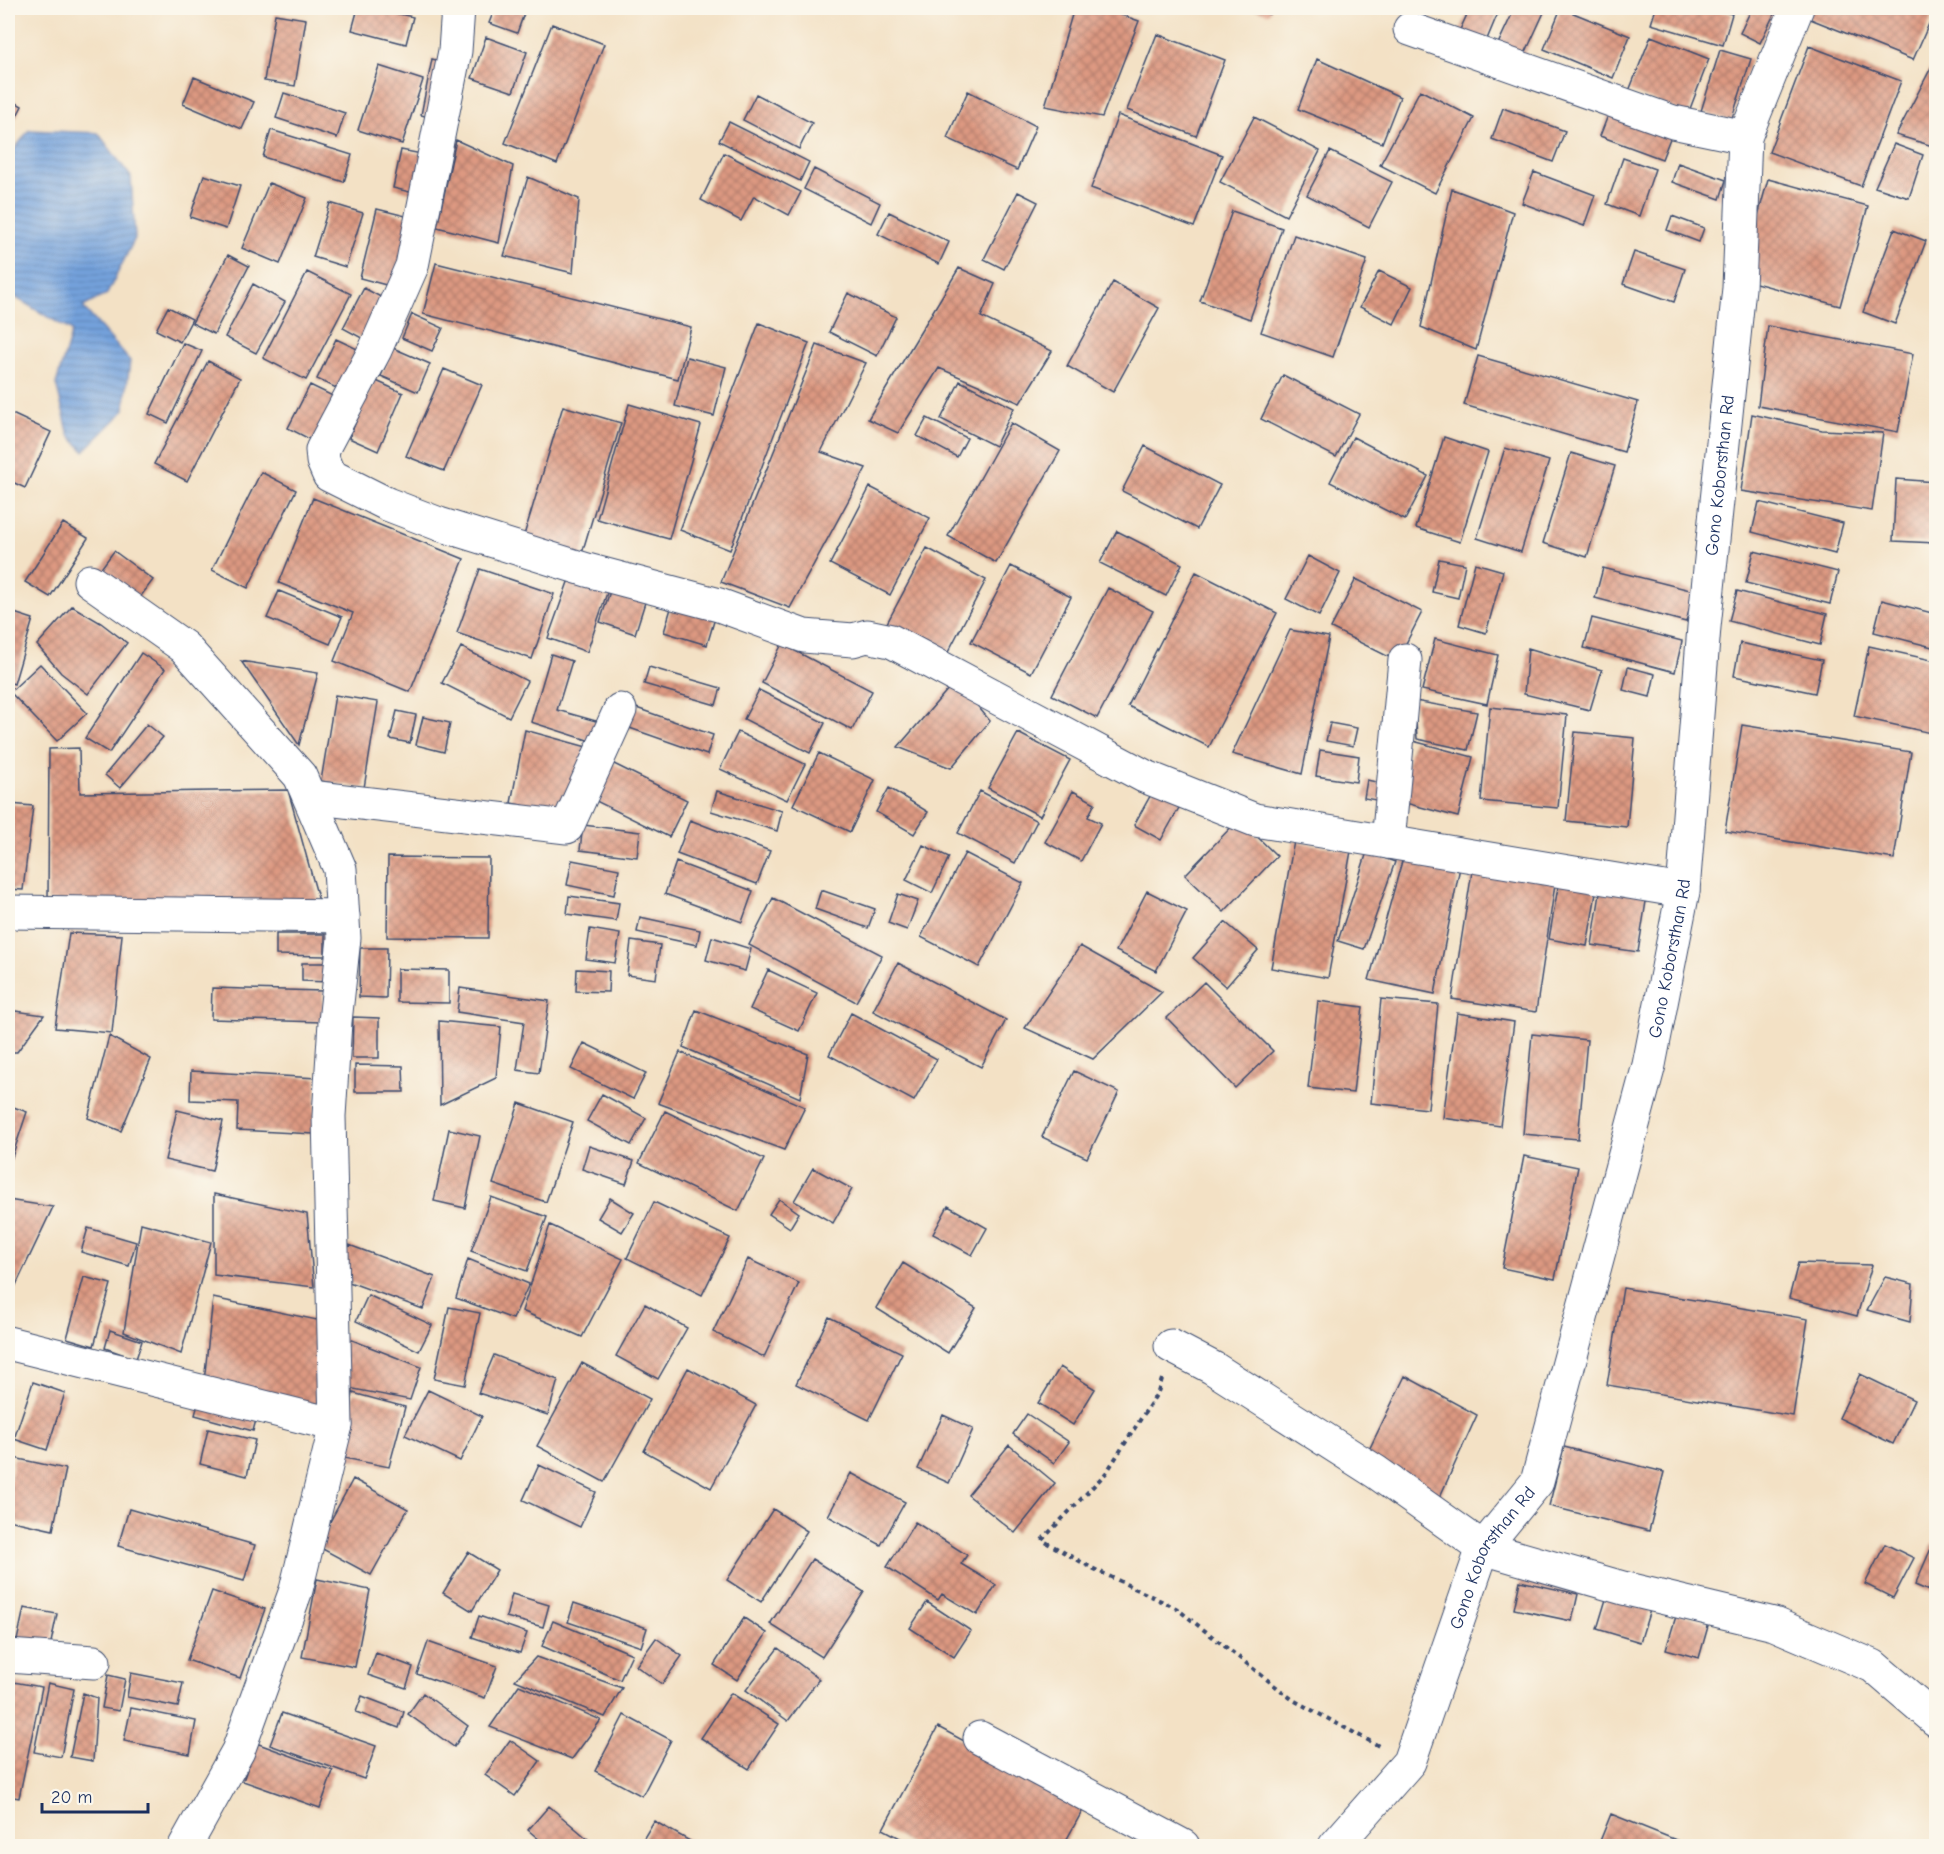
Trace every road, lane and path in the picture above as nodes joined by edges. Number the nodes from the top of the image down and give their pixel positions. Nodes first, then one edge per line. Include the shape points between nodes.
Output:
1 (458, 8) edge
2 (1797, 8) edge
3 (1410, 29) dead end
4 (1745, 137) junction
5 (90, 581) dead end
6 (1404, 660) dead end
7 (620, 710) dead end
8 (310, 797) junction
9 (1388, 842) junction
10 (1683, 891) junction
11 (8, 912) edge
12 (343, 916) junction
13 (8, 1343) edge
14 (1171, 1346) joint
15 (336, 1425) junction
16 (1483, 1548) junction
17 (8, 1656) edge
18 (94, 1662) dead end
19 (1936, 1720) edge
20 (980, 1738) dead end
21 (1409, 1761) junction
22 (185, 1846) edge
23 (1183, 1846) edge
24 (1335, 1846) edge

1 - 9 street via 455,51 412,266 375,350 322,450 329,475 387,504 440,524 587,570 719,605 804,636 891,640 1144,776 1255,820
2 - 4 street, Gono Koborsthan Rd
3 - 4 street via 1673,122
4 - 10 street, Gono Koborsthan Rd via 1738,288 1704,627
5 - 8 street via 184,647 300,776
6 - 9 street
7 - 8 street via 567,827
8 - 12 street via 340,869
9 - 10 street
10 - 16 street, Gono Koborsthan Rd via 1649,1065 1537,1482
11 - 12 street
12 - 15 street via 329,1116
13 - 15 street
14 - 16 street via 1213,1368 1376,1472
14 - 21 path via 1158,1392 1106,1473 1042,1540 1176,1608 1293,1700
15 - 22 street via 296,1590 238,1751
16 - 19 street via 1623,1588 1774,1624 1873,1666
16 - 21 street, Gono Koborsthan Rd
17 - 18 street
20 - 23 street
21 - 24 street, Gono Koborsthan Rd

